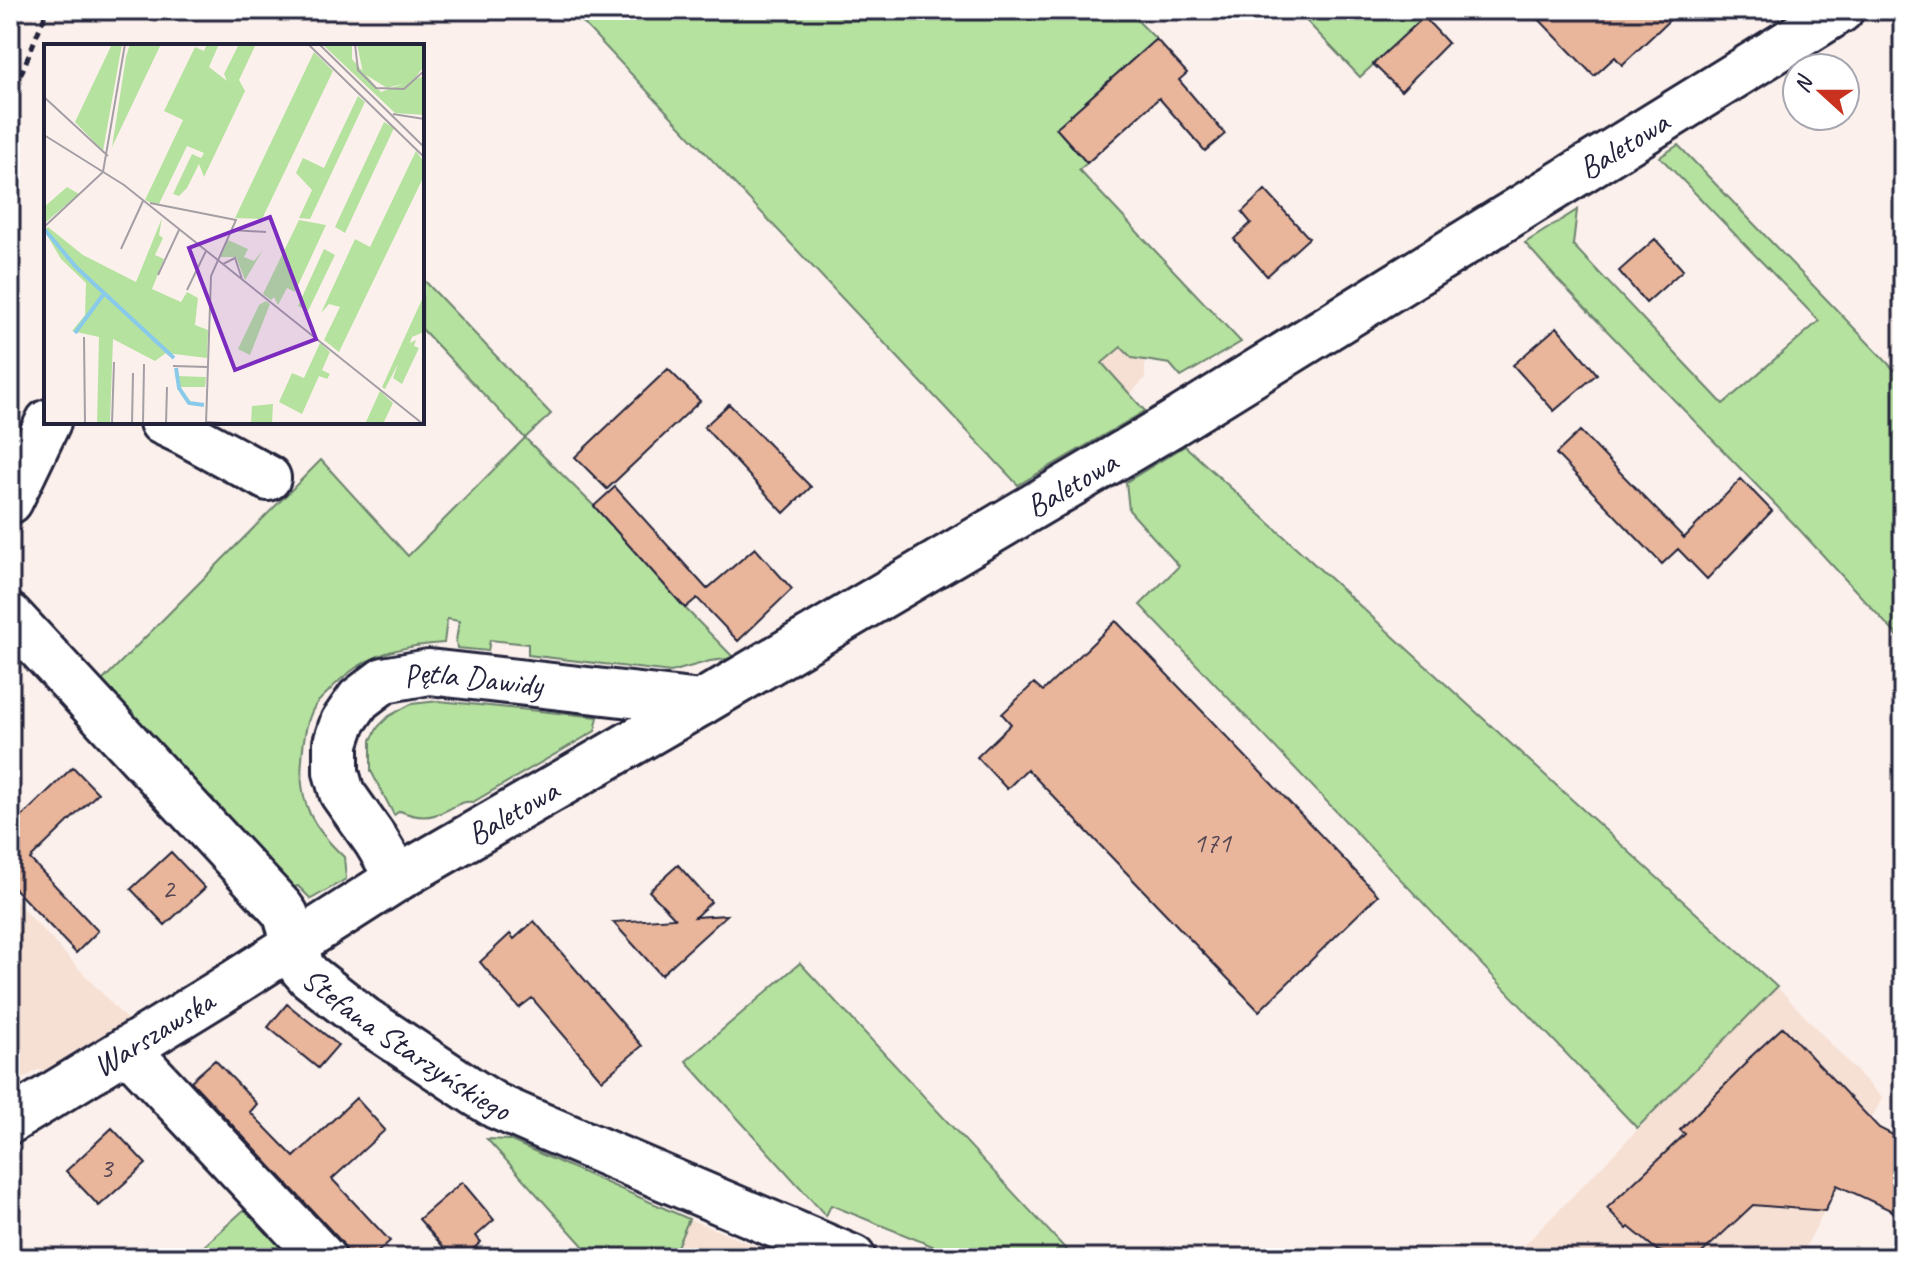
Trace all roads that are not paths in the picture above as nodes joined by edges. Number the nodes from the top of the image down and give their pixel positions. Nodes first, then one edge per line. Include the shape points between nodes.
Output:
1 (1841, 10) edge
2 (47, 424) edge
3 (166, 424) edge
4 (268, 478) dead end
5 (10, 501) edge
6 (10, 616) edge
7 (701, 703) junction
8 (398, 878) junction
9 (295, 944) junction
10 (127, 1049) junction
11 (10, 1121) edge
12 (323, 1258) edge
13 (853, 1258) edge

1 - 7 street, Baletowa via 1171,425
2 - 5 street
3 - 4 street
6 - 9 street, Stefana Starzyńskiego via 281,908
7 - 8 street, Baletowa
7 - 8 street, Pętla Dawidy via 429,672 384,680 359,699 343,722 336,743 336,772 342,793
8 - 9 street, Baletowa
9 - 10 street, Warszawska
9 - 13 street, Stefana Starzyńskiego via 302,968 332,995 496,1106
10 - 11 street, Warszawska
10 - 12 street

